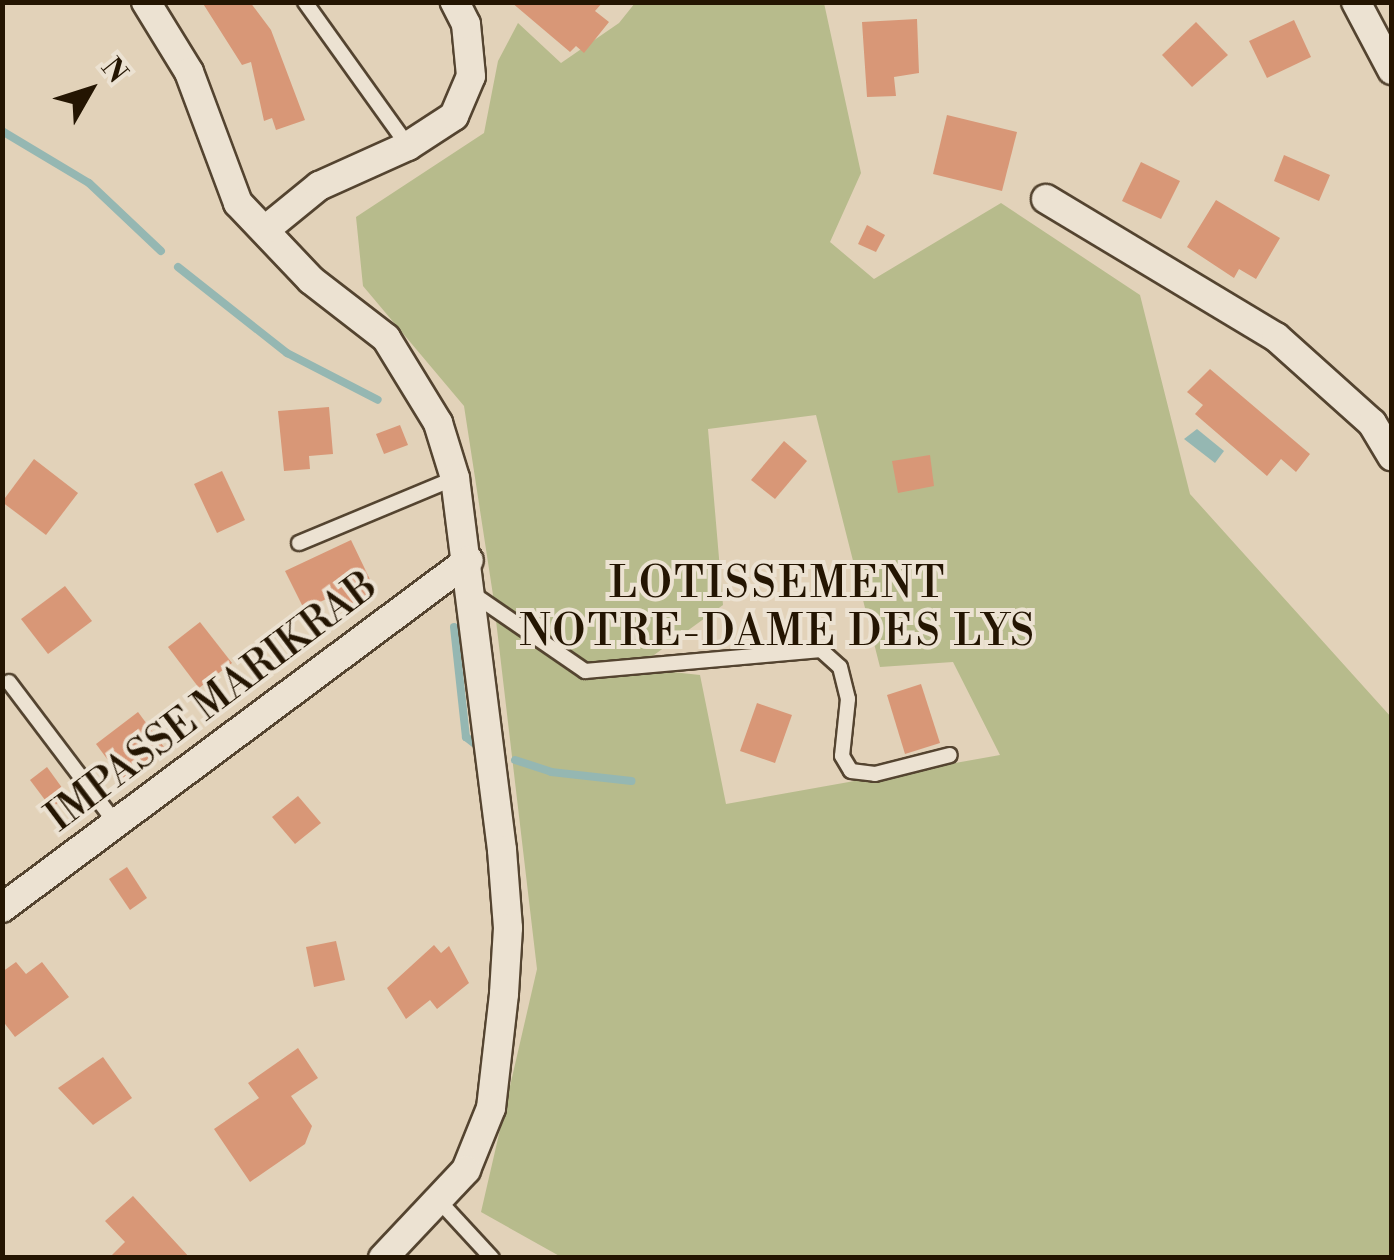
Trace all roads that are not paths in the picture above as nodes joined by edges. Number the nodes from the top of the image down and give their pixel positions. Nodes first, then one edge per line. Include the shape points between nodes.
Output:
1 (146, 2) edge
2 (305, 2) edge
3 (455, 2) edge
4 (1356, 2) edge
5 (1392, 70) edge
6 (408, 146) junction
7 (1046, 199) dead end
8 (265, 230) junction
9 (1392, 456) edge
10 (456, 478) junction
11 (298, 542) dead end
12 (469, 560) junction
13 (473, 594) junction
14 (8, 682) dead end
15 (950, 755) dead end
16 (115, 822) junction
17 (2, 908) edge
18 (441, 1203) junction
19 (382, 1258) edge
20 (492, 1258) edge

1 - 8 street via 190,72 238,204
2 - 6 lane
3 - 6 street via 466,24 470,76 454,116
4 - 5 street
6 - 8 street via 318,186
7 - 9 street via 1276,336 1372,423
8 - 10 street via 311,280 386,338 438,423
10 - 11 lane
10 - 12 street
12 - 13 street
12 - 16 street, IMPASSE MARIKRAB
13 - 15 lane via 585,671 820,650 840,667 848,699 842,756 851,771 875,774
13 - 18 street via 508,928 491,1108 466,1170
14 - 16 lane
16 - 17 street, IMPASSE MARIKRAB
18 - 19 street
18 - 20 lane

